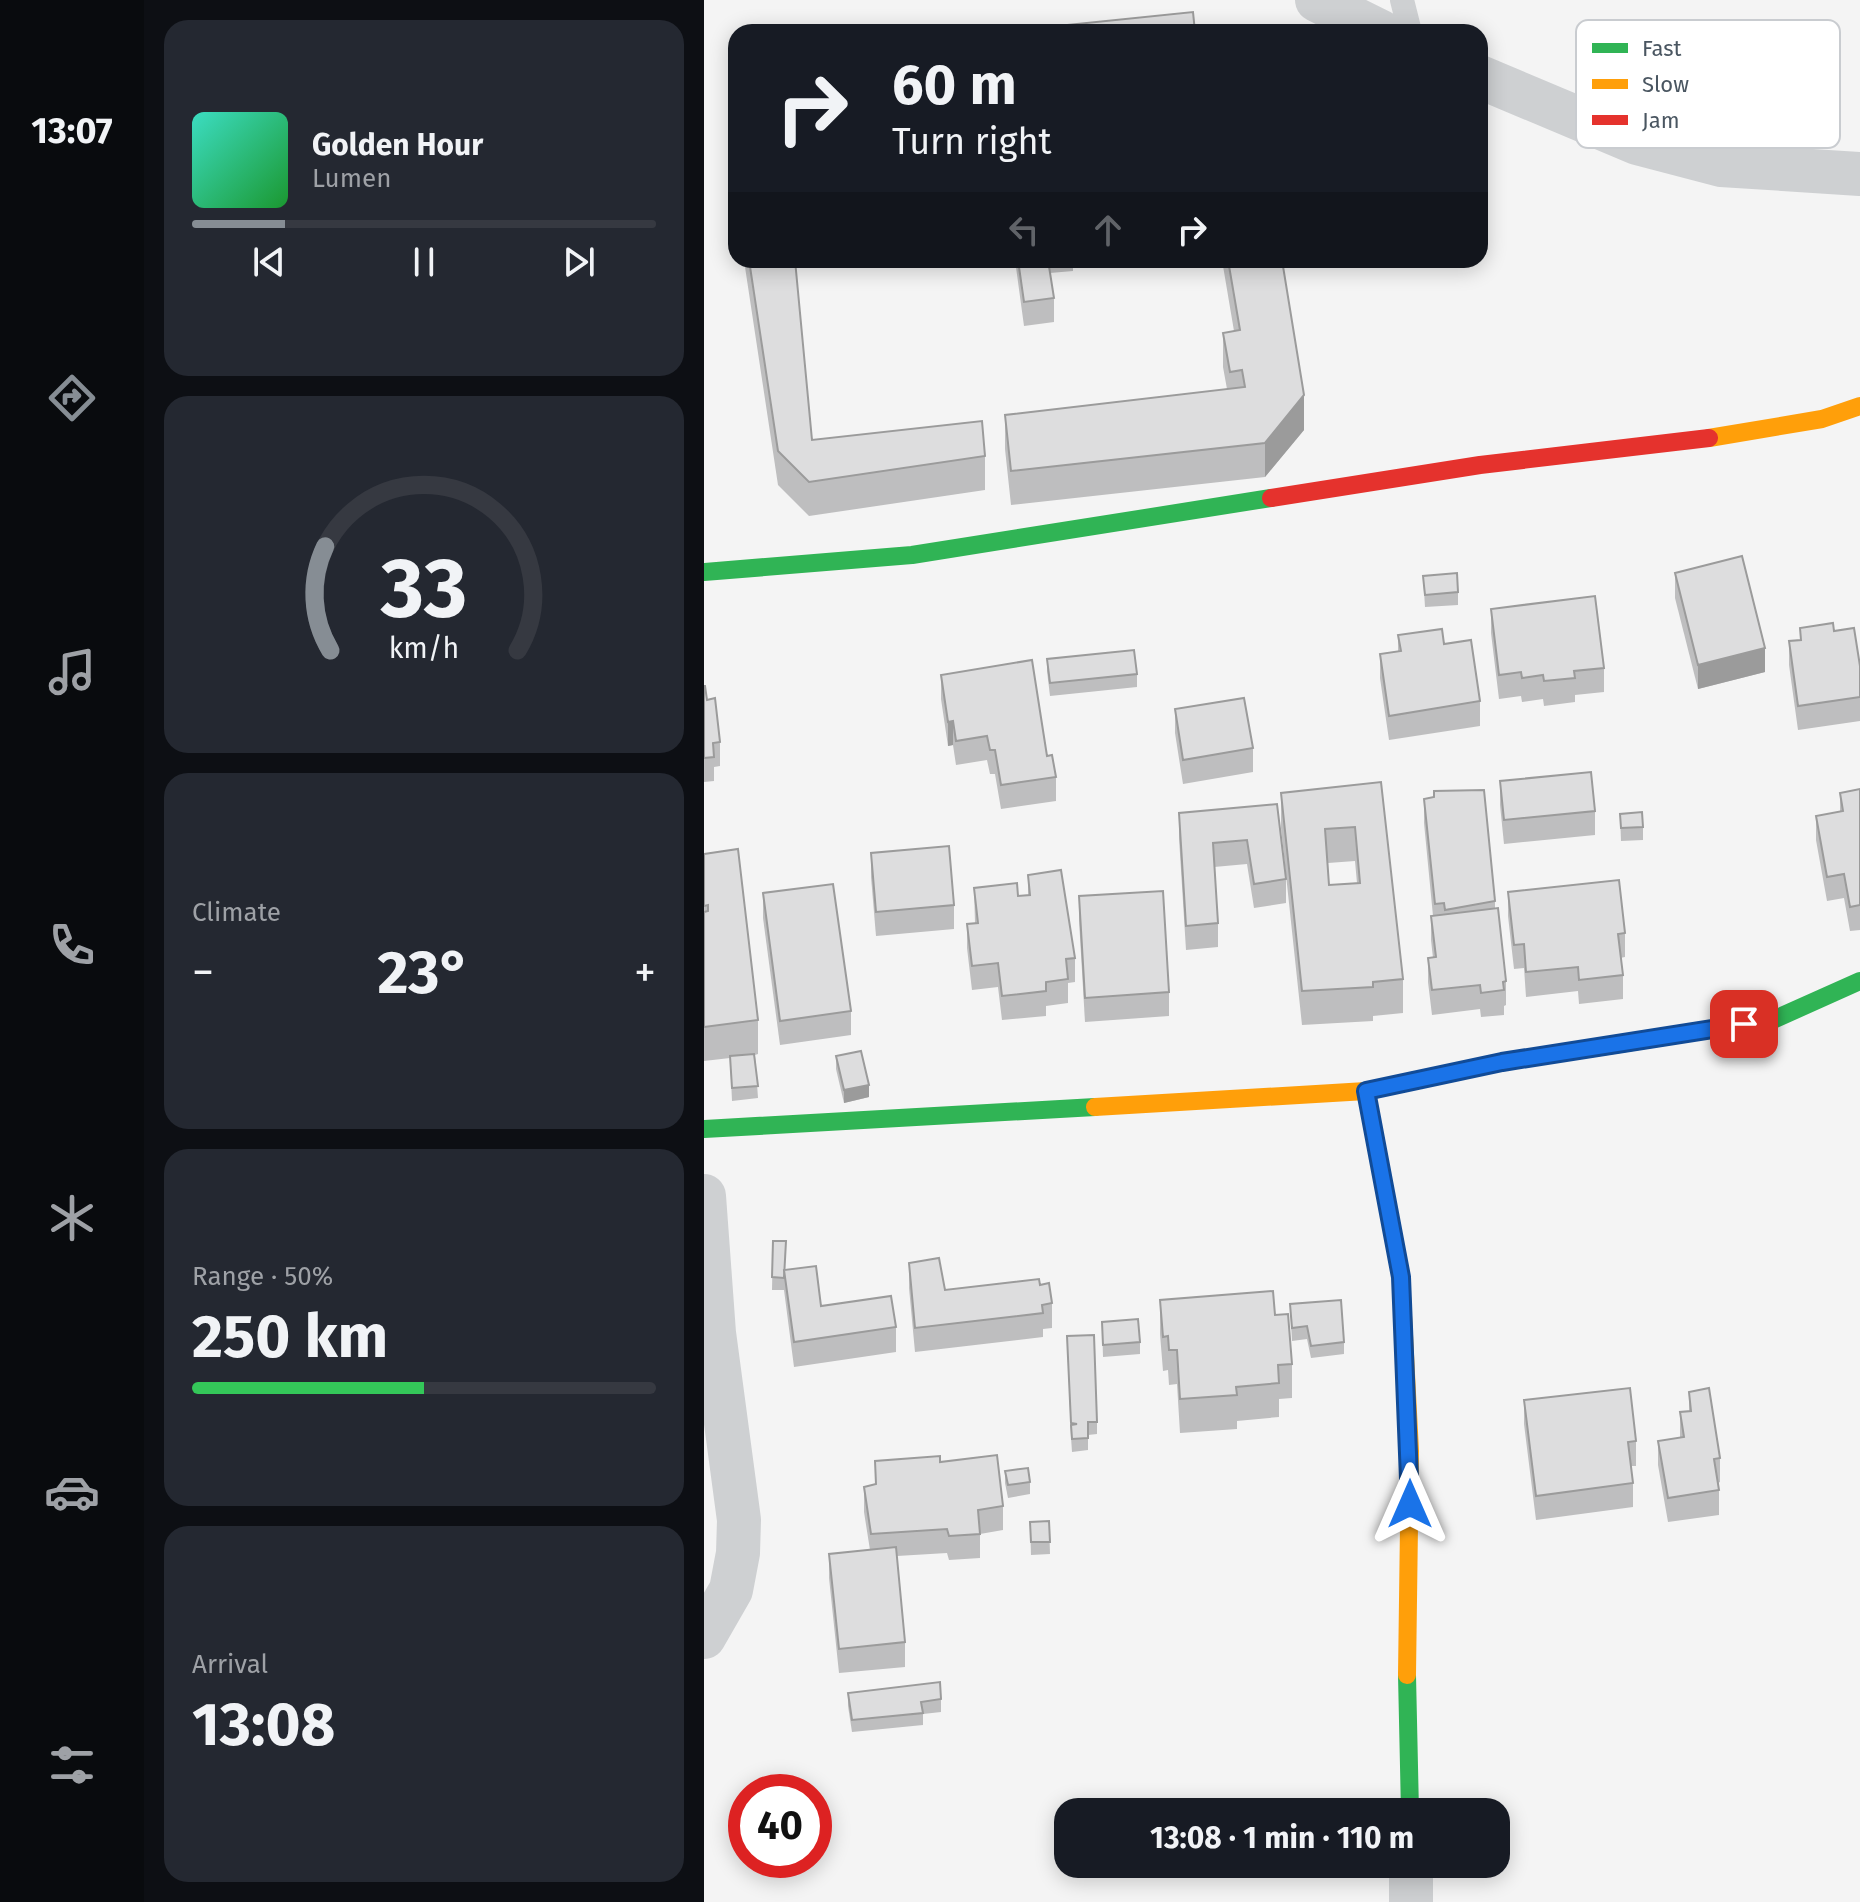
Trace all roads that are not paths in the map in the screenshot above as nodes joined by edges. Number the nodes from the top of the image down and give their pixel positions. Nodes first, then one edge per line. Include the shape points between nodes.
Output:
1 (1317, 0) edge
2 (1402, 0) edge
3 (1365, 24) edge
4 (1408, 24) edge
5 (1488, 80) edge
6 (1576, 117) edge
7 (1656, 148) edge
8 (1860, 174) edge
9 (1860, 406) edge
10 (704, 572) edge
11 (1860, 981) edge
12 (1366, 1091) junction
13 (704, 1129) edge
14 (704, 1196) edge
15 (704, 1637) edge
16 (1410, 1798) edge
17 (1411, 1878) edge
18 (1411, 1902) edge

1 - 3 street
2 - 4 lane
5 - 6 street
7 - 8 street via 1721,165
9 - 10 street via 1822,419 1730,436 1480,465 912,555
11 - 12 street via 1775,1019 1502,1062
12 - 13 street
12 - 16 street via 1401,1277 1410,1451 1405,1609
14 - 15 street via 714,1333 739,1520 731,1590
17 - 18 street

